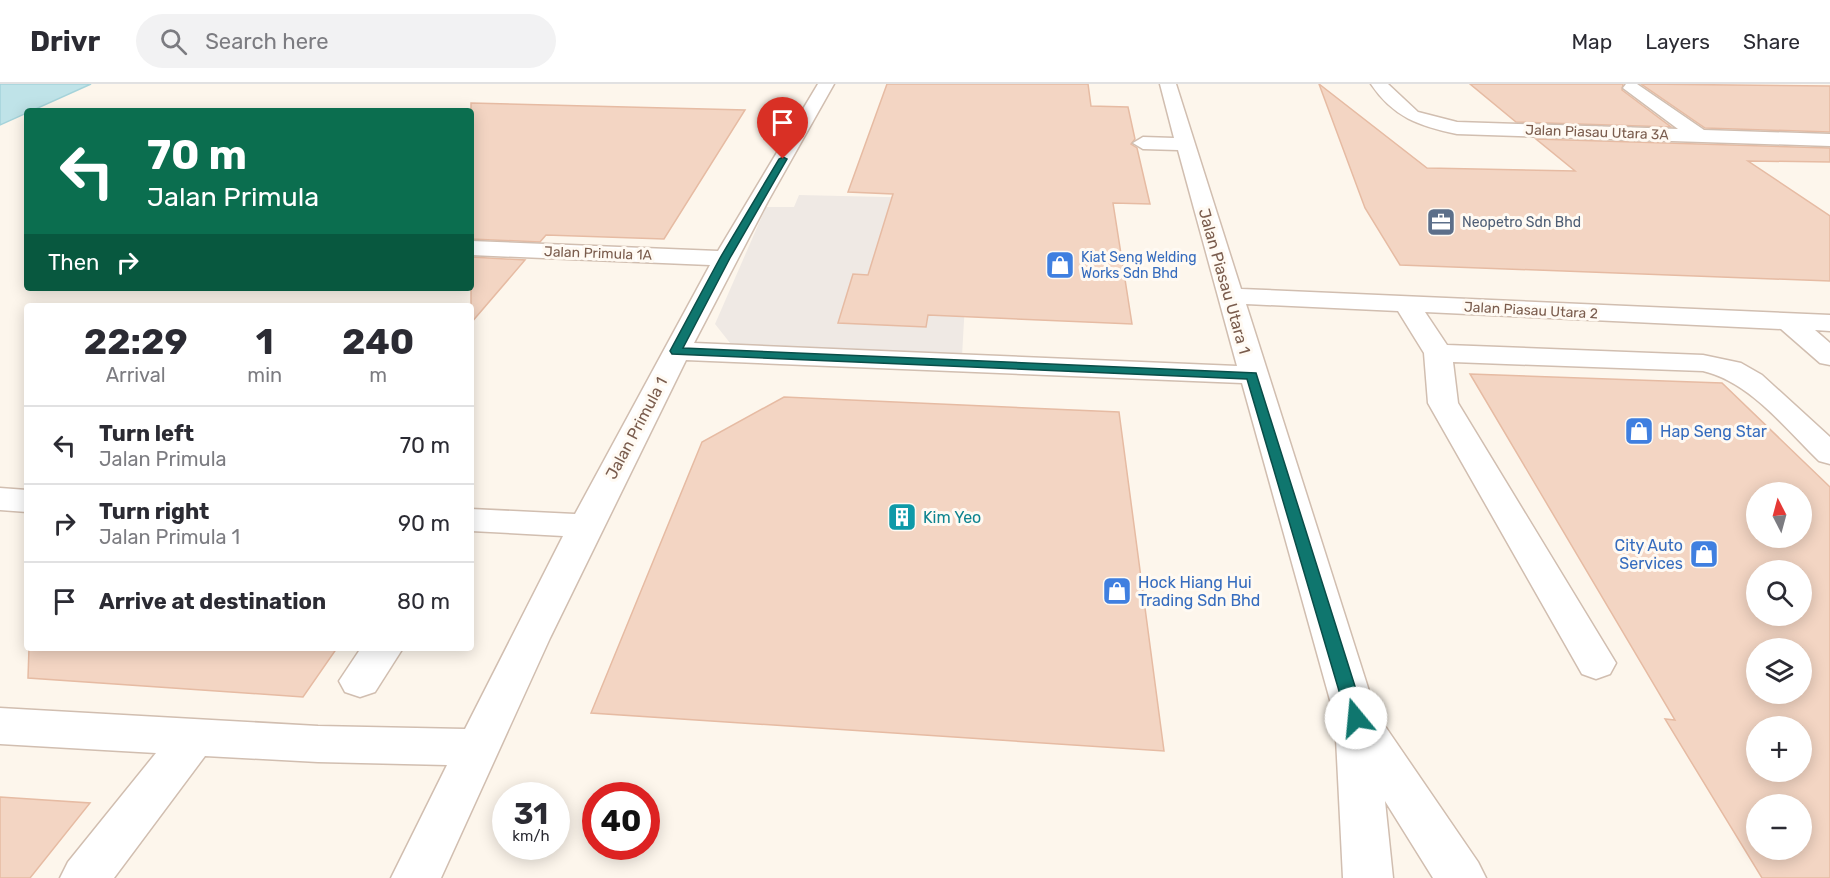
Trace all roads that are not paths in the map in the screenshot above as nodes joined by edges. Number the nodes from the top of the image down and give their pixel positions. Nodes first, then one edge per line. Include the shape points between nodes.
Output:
1 (826, 84) edge
2 (1168, 84) edge
3 (1379, 84) edge
4 (1632, 88) dead end
5 (1700, 136) junction
6 (1830, 140) edge
7 (1143, 143) dead end
8 (1186, 144) junction
9 (474, 248) edge
10 (725, 258) junction
11 (1232, 296) junction
12 (1406, 304) junction
13 (1789, 322) junction
14 (1830, 323) edge
15 (676, 351) junction
16 (1438, 353) junction
17 (1830, 357) edge
18 (1252, 375) junction
19 (1830, 454) edge
20 (0, 499) edge
21 (24, 501) edge
22 (474, 521) edge
23 (585, 526) junction
24 (381, 651) edge
25 (1596, 663) dead end
26 (360, 681) dead end
27 (1356, 718) junction
28 (0, 726) edge
29 (193, 738) junction
30 (476, 747) junction
31 (85, 878) edge
32 (416, 878) edge
33 (1368, 878) edge
34 (1461, 878) edge

1 - 10 street, Jalan Primula 1
2 - 8 street, Jalan Piasau Utara 1
3 - 5 street, Jalan Piasau Utara 3A via 1399,110 1456,128
4 - 5 street
5 - 6 street, Jalan Piasau Utara 3A
7 - 8 street
8 - 11 street, Jalan Piasau Utara 1
9 - 10 street, Jalan Primula 1A
10 - 15 street, Jalan Primula 1
11 - 12 street, Jalan Piasau Utara 2
11 - 18 street, Jalan Piasau Utara 1
12 - 13 street, Jalan Piasau Utara 2
12 - 16 street
13 - 14 street, Jalan Piasau Utara 2
13 - 17 street
15 - 18 street
15 - 23 street, Jalan Primula 1
16 - 19 street via 1703,363 1731,369 1752,381
16 - 25 street via 1443,402
18 - 27 street, Jalan Piasau Utara 1
20 - 21 street
22 - 23 street
23 - 30 street, Jalan Primula 1
24 - 26 street
27 - 33 street, Jalan Piasau Utara 1
27 - 34 street, Jalan Piasau Utara 1
28 - 29 street
29 - 30 street
29 - 31 street
30 - 32 street, Jalan Primula 1

